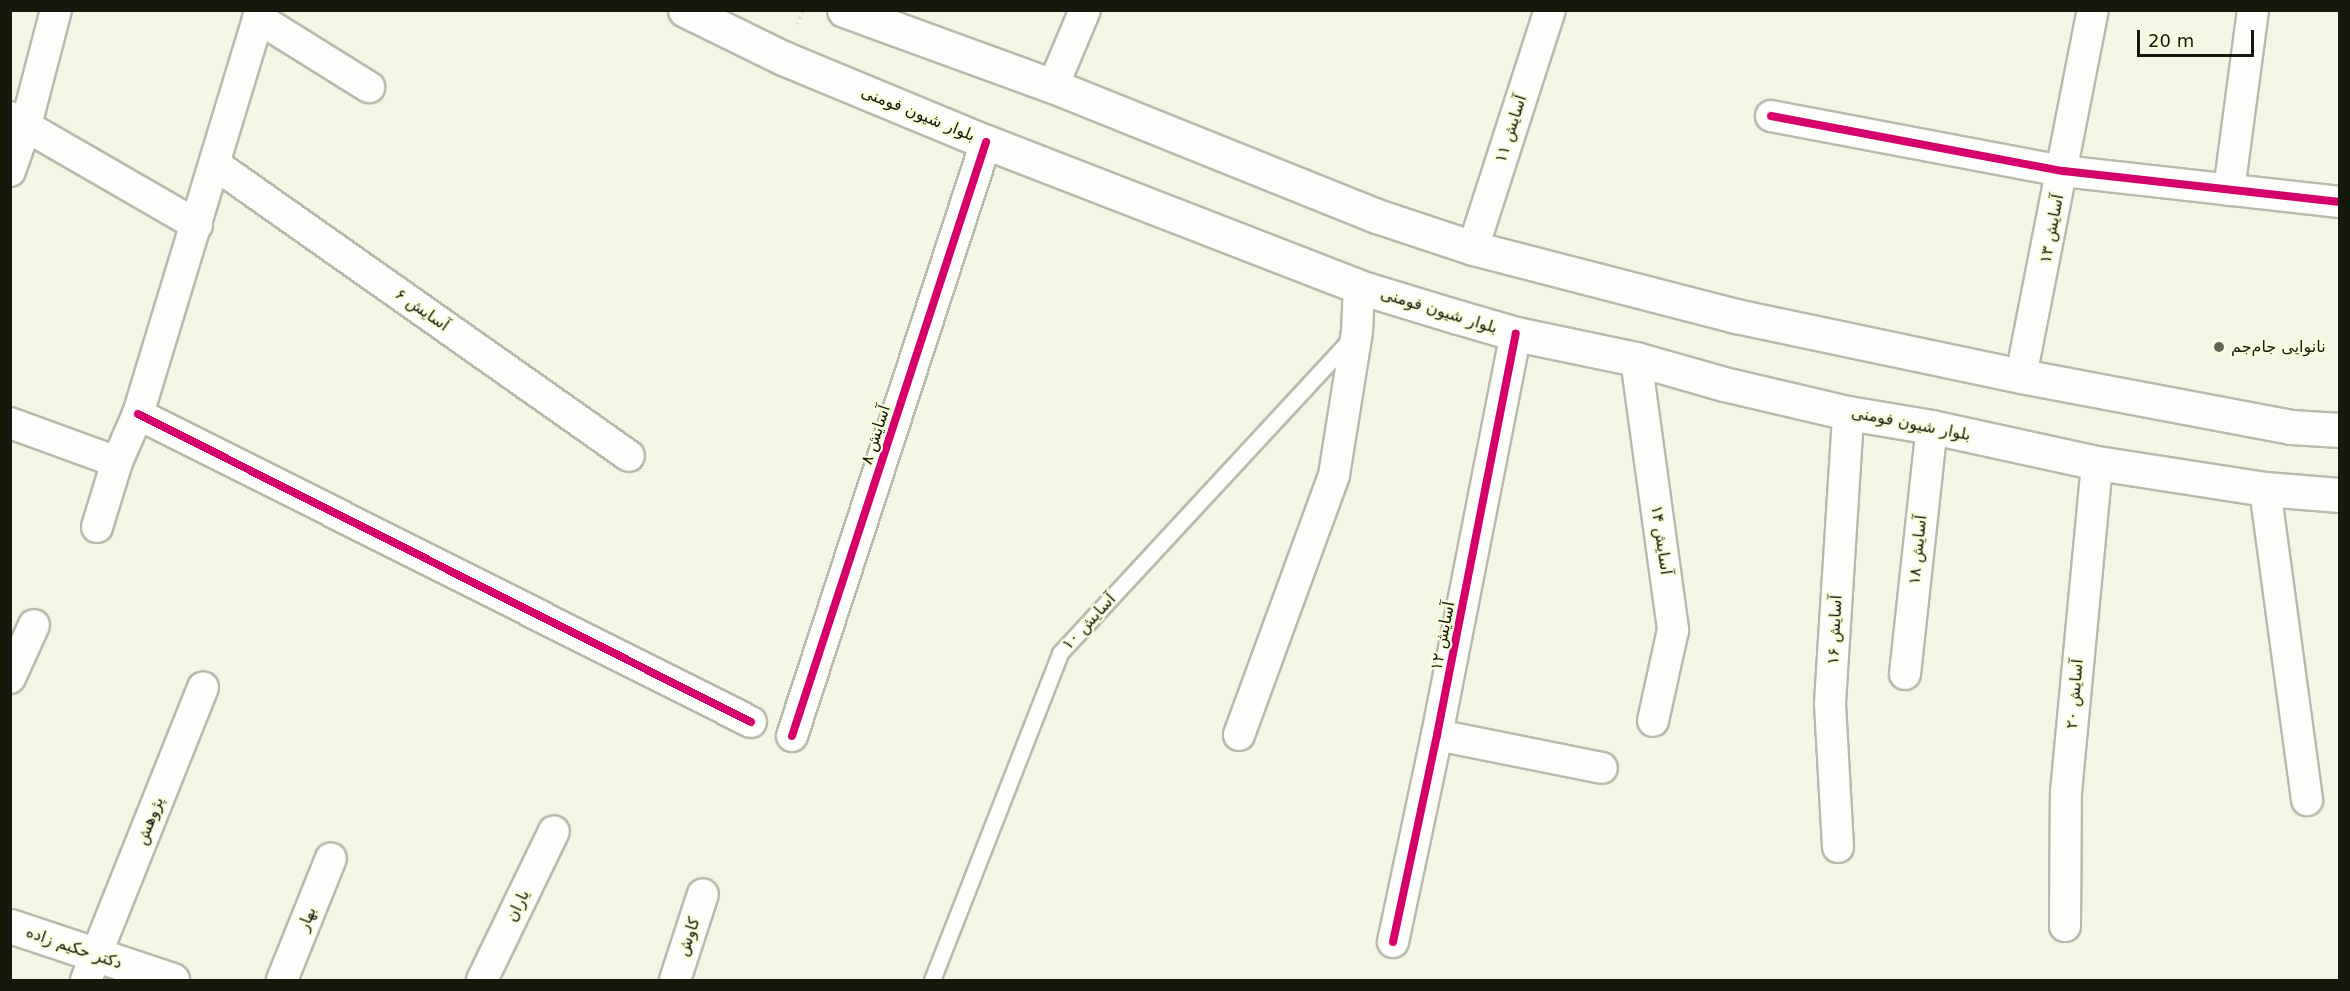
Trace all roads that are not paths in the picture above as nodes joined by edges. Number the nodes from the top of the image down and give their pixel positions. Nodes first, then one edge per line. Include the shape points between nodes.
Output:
1 (56, 10) edge
2 (685, 10) edge
3 (844, 10) edge
4 (1085, 10) edge
5 (1550, 10) edge
6 (2253, 10) edge
7 (2087, 12) edge
8 (260, 14) edge
9 (1053, 86) junction
10 (369, 87) dead end
11 (1771, 116) dead end
12 (18, 121) edge
13 (986, 142) junction
14 (216, 165) junction
15 (10, 171) edge
16 (2063, 171) junction
17 (2229, 190) junction
18 (2340, 202) edge
19 (197, 225) junction
20 (1473, 248) junction
21 (1359, 287) junction
22 (1357, 332) junction
23 (1516, 334) junction
24 (1636, 359) junction
25 (2021, 376) junction
26 (1848, 413) junction
27 (138, 414) junction
28 (10, 423) edge
29 (1932, 427) junction
30 (2340, 430) edge
31 (629, 456) dead end
32 (117, 462) junction
33 (2097, 463) junction
34 (2265, 489) junction
35 (2340, 495) edge
36 (97, 527) dead end
37 (34, 625) dead end
38 (1905, 674) dead end
39 (10, 678) edge
40 (203, 687) dead end
41 (1653, 721) dead end
42 (751, 722) dead end
43 (1239, 735) dead end
44 (1437, 735) junction
45 (792, 736) dead end
46 (1602, 768) dead end
47 (2307, 800) dead end
48 (554, 831) dead end
49 (1839, 848) dead end
50 (332, 858) dead end
51 (703, 894) dead end
52 (10, 926) edge
53 (2065, 926) dead end
54 (1393, 942) dead end
55 (92, 968) edge
56 (172, 981) edge
57 (282, 981) edge
58 (482, 981) edge
59 (675, 981) edge
60 (932, 981) edge

1 - 12 street
2 - 13 main road, بلوار شیون فومنی via 783,58
3 - 9 main road
4 - 9 street
5 - 20 street, آسایش ۱۱
6 - 17 street
7 - 16 street, آسایش ۱۳
8 - 10 street
8 - 14 street
9 - 20 main road via 1377,216
11 - 16 street
12 - 15 street
12 - 19 street
13 - 21 main road, بلوار شیون فومنی
13 - 45 street, آسایش ۸
14 - 19 street
14 - 31 street, آسایش ۶
16 - 17 street
16 - 25 street, آسایش ۱۳
17 - 18 street
19 - 27 street
20 - 25 main road via 1736,316
21 - 22 street
21 - 23 main road, بلوار شیون فومنی
22 - 43 street via 1334,476
22 - 60 lane, آسایش ‍۱۰ via 1060,653
23 - 24 main road, بلوار شیون فومنی
23 - 44 street, آسایش ۱۲
24 - 26 main road, بلوار شیون فومنی
24 - 41 street, آسایش ۱۴ via 1673,630
25 - 30 main road via 2291,427
26 - 29 main road, بلوار شیون فومنی
26 - 49 street, آسایش ۱۶ via 1830,703
27 - 32 street
27 - 42 street
28 - 32 street
29 - 33 main road, بلوار شیون فومنی
29 - 38 street, آسایش ۱۸
32 - 36 street
33 - 34 main road, بلوار شیون فومنی
33 - 53 street, آسایش ۲۰ via 2066,792
34 - 35 main road, بلوار شیون فومنی
34 - 47 street
37 - 39 street
40 - 55 street, پژوهش
44 - 46 street
44 - 54 street, آسایش ۱۲
48 - 58 street, یاران
50 - 57 street, بهار
51 - 59 street, کاوش
52 - 55 main road, دکتر حکیم زاده
55 - 56 main road, دکتر حکیم زاده

